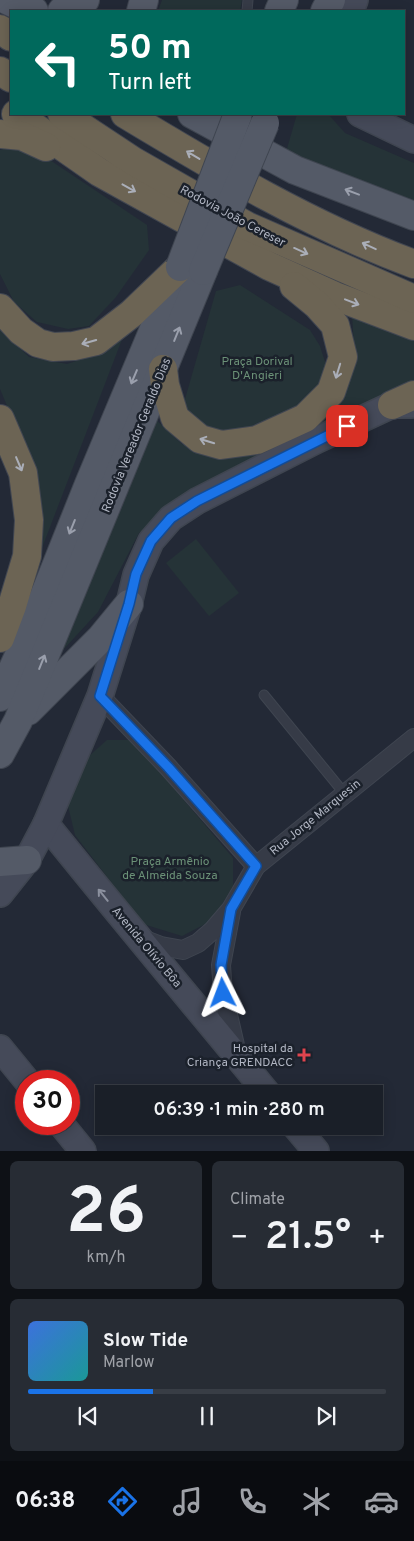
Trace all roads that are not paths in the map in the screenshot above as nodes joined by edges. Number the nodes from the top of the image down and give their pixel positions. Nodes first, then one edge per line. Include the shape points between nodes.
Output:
1 (6, 0) edge
2 (85, 0) edge
3 (22, 10) edge
4 (28, 10) edge
5 (68, 10) edge
6 (17, 115) edge
7 (64, 115) edge
8 (127, 115) edge
9 (194, 115) edge
10 (238, 115) edge
11 (361, 115) edge
12 (267, 118) edge
13 (0, 134) edge
14 (414, 140) edge
15 (99, 172) junction
16 (414, 216) edge
17 (414, 264) edge
18 (269, 266) junction
19 (191, 269) junction
20 (414, 299) edge
21 (0, 308) edge
22 (414, 326) edge
23 (163, 368) junction
24 (407, 402) edge
25 (0, 419) edge
26 (129, 604) junction
27 (0, 638) edge
28 (264, 695) dead end
29 (100, 696) junction
30 (0, 697) edge
31 (18, 721) junction
32 (414, 738) edge
33 (0, 754) edge
34 (344, 792) junction
35 (46, 824) junction
36 (27, 860) junction
37 (0, 862) edge
38 (256, 866) junction
39 (0, 894) edge
40 (231, 909) junction
41 (135, 935) junction
42 (0, 1048) edge
43 (238, 1057) junction
44 (18, 1070) edge
45 (261, 1085) edge
46 (70, 1135) edge
47 (303, 1135) edge
48 (83, 1151) edge
49 (316, 1151) edge

1 - 3 main road
1 - 4 main road
2 - 5 main road
6 - 15 highway
7 -> 20 highway, Rodovia João Cereser via 133,161 247,226
17 -> 8 highway via 289,209
16 -> 9 main road via 295,170
10 - 19 main road, Rodovia Vereador Geraldo Dias, bridge
11 - 14 street
12 - 19 main road, Rodovia Vereador Geraldo Dias, bridge
13 - 15 highway via 22,136
15 -> 18 highway
18 -> 22 highway
18 -> 23 highway via 317,305 335,325 343,357 331,392 325,399 305,418 257,440 221,445 200,439 175,418
19 -> 21 highway via 96,341 74,346 38,343 21,331
23 -> 19 main road, Rodovia Vereador Geraldo Dias
19 -> 30 main road, Rodovia Vereador Geraldo Dias via 89,484
31 -> 23 main road, Rodovia Vereador Geraldo Dias
24 - 26 street via 317,440 197,501 171,518 151,541 136,574
25 -> 27 highway via 23,473 29,520 26,556
26 - 29 street
26 - 31 main road via 101,638
28 - 34 lane
29 - 35 street
29 - 38 street
31 - 33 main road, Rodovia Vereador Geraldo Dias
32 - 34 street, Rua Jorge Marquesin
34 - 38 street, Rua Jorge Marquesin
35 - 36 street
41 -> 35 street, Avenida Olívio Bôa
36 - 37 main road
36 - 39 street
38 - 40 street, Rua Jorge Marquesin
40 - 41 street, Rua Jorge Marquesin via 198,943 183,950 161,946
40 - 43 street, Rua Jorge Marquesin via 221,965 223,993
41 - 43 street, Avenida Olívio Bôa
42 - 44 street
43 - 45 street, Avenida Olívio Bôa
46 - 48 street
47 - 49 street

